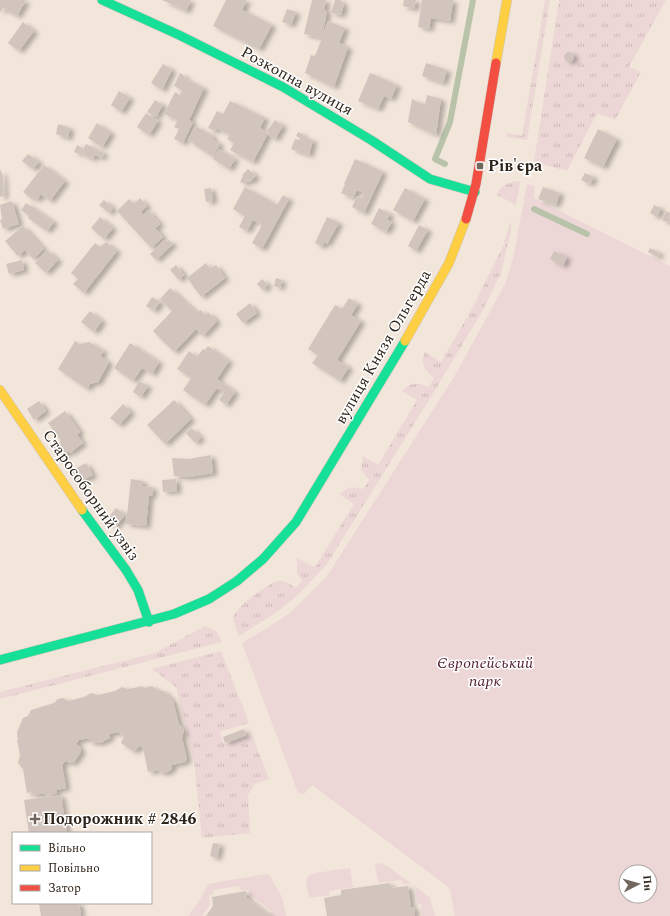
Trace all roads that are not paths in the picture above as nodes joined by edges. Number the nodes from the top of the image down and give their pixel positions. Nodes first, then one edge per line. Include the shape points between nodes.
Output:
1 (102, 0) edge
2 (507, 0) edge
3 (475, 192) junction
4 (0, 390) edge
5 (149, 622) junction
6 (0, 660) edge

1 - 3 main road, Розкопна вулиця via 283,87 430,179
2 - 3 main road, вулиця Князя Ольгерда
3 - 5 main road, вулиця Князя Ольгерда via 464,227 436,286 296,522 264,559 238,581 195,606
4 - 5 main road, Старособорний узвіз via 126,570 138,590
5 - 6 main road, вулиця Князя Ольгерда

